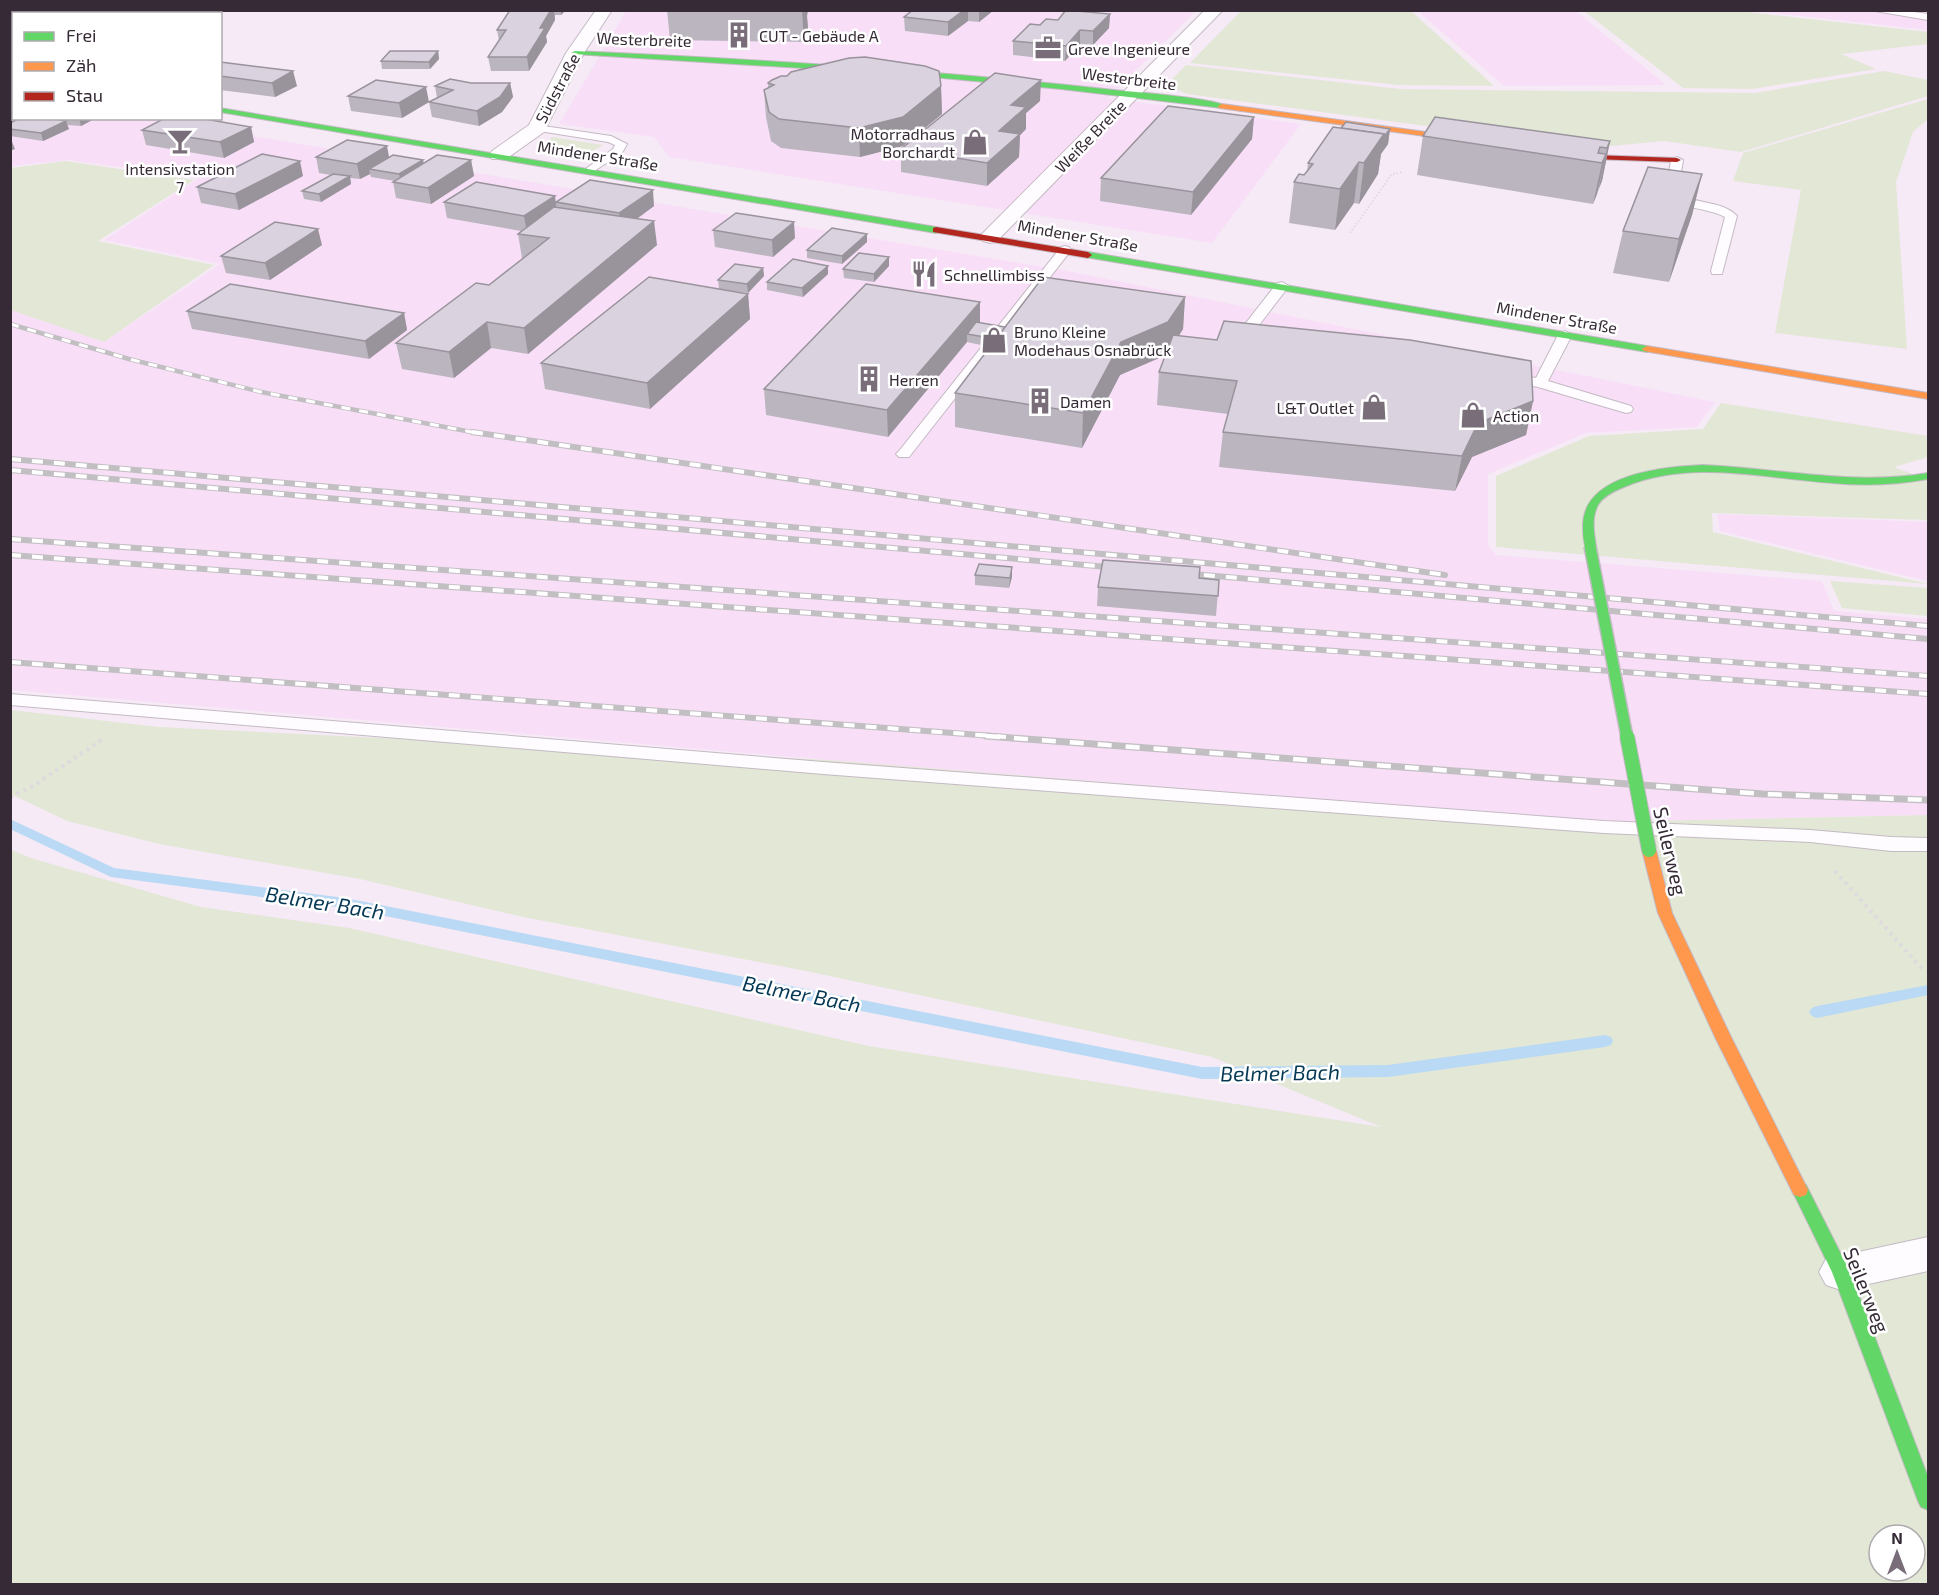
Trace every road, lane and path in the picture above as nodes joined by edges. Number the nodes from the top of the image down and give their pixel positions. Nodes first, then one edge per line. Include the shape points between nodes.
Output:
1 (604, 10) edge
2 (1215, 10) edge
3 (1873, 10) edge
4 (1929, 17) edge
5 (575, 53) junction
6 (1131, 94) junction
7 (222, 110) edge
8 (537, 128) junction
9 (1479, 142) edge
10 (1547, 151) edge
11 (500, 155) junction
12 (1677, 160) joint
13 (591, 170) junction
14 (1402, 172) dead end
15 (1350, 233) edge
16 (990, 237) junction
17 (1065, 250) junction
18 (1717, 271) dead end
19 (1282, 286) junction
20 (1565, 335) junction
21 (1282, 337) edge
22 (1493, 375) edge
23 (1540, 383) junction
24 (1929, 396) edge
25 (1626, 409) dead end
26 (904, 454) dead end
27 (1929, 476) edge
28 (10, 699) edge
29 (146, 710) junction
30 (10, 797) edge
31 (1810, 836) junction
32 (1929, 845) edge
33 (1924, 971) dead end
34 (1929, 1254) edge
35 (1840, 1272) junction
36 (1929, 1501) edge

1 - 5 street, Südstraße
2 - 6 street, Weiße Breite
3 - 4 lane
5 - 6 street, Westerbreite via 831,65
5 - 8 street, Südstraße
6 - 9 street, Westerbreite
6 - 16 street, Weiße Breite
7 - 11 street, Mindener Straße
8 - 11 street, Südstraße
8 - 13 lane via 611,139 621,144 618,152
10 - 12 street
11 - 13 street, Mindener Straße
12 - 18 lane via 1672,194 1683,203 1722,210 1731,216
13 - 16 street, Mindener Straße
14 - 15 path via 1392,174
16 - 17 street, Mindener Straße
17 - 19 street, Mindener Straße
17 - 26 lane
19 - 20 street, Mindener Straße
19 - 21 lane via 1247,331
20 - 23 lane
20 - 24 street, Mindener Straße
22 - 23 lane
23 - 25 lane
27 - 35 street, Seilerweg, bridge via 1907,481 1842,481 1738,469 1676,469 1626,480 1597,498 1587,521 1649,850 1665,912
28 - 29 lane
29 - 30 path via 33,786
29 - 31 lane via 835,769 1592,826
31 - 32 lane
31 - 33 path via 1846,886
34 - 35 street
35 - 36 street, Seilerweg

